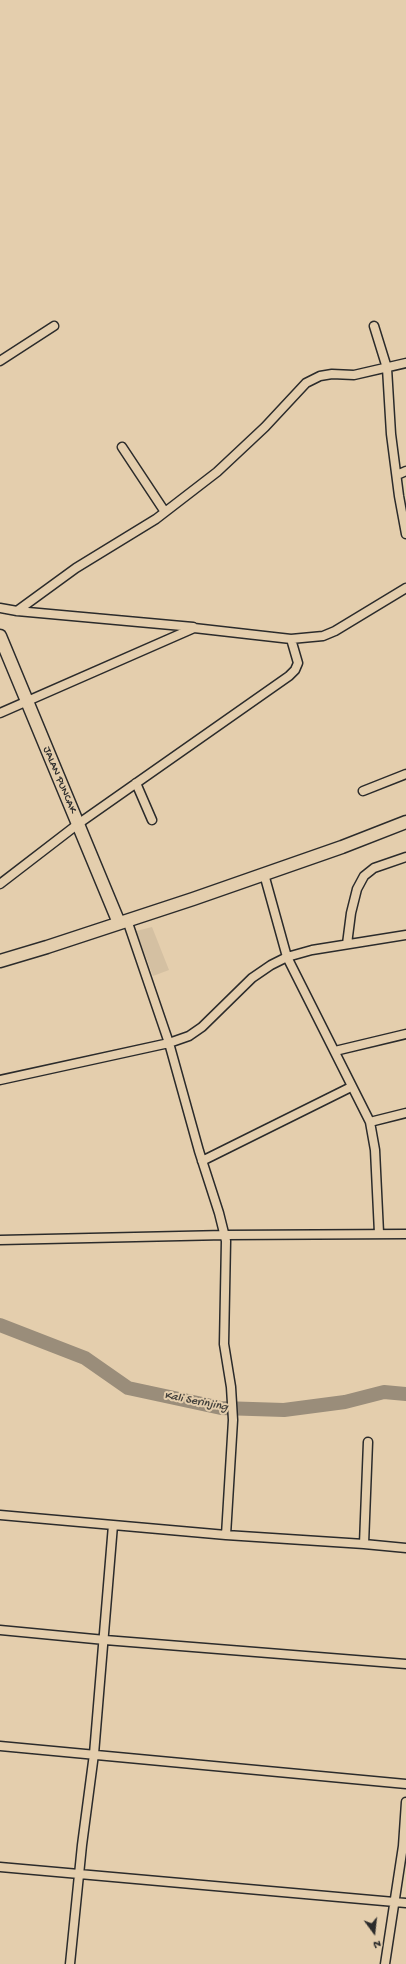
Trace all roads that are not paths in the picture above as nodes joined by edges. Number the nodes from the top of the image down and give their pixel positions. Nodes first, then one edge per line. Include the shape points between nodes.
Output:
1 (54, 326) dead end
2 (374, 326) dead end
3 (0, 361) edge
4 (406, 363) edge
5 (388, 368) junction
6 (122, 447) dead end
7 (406, 471) edge
8 (396, 475) junction
9 (165, 512) junction
10 (406, 534) edge
11 (406, 588) edge
12 (0, 608) edge
13 (17, 611) junction
14 (194, 628) junction
15 (0, 636) edge
16 (291, 639) junction
17 (26, 701) junction
18 (0, 713) edge
19 (406, 774) edge
20 (136, 783) junction
21 (363, 791) dead end
22 (152, 820) dead end
23 (406, 822) edge
24 (78, 824) junction
25 (406, 857) edge
26 (264, 874) junction
27 (1, 881) edge
28 (123, 922) junction
29 (406, 935) edge
30 (347, 944) junction
31 (288, 957) junction
32 (0, 961) edge
33 (406, 1034) edge
34 (168, 1038) junction
35 (335, 1051) junction
36 (0, 1080) edge
37 (352, 1087) junction
38 (406, 1113) edge
39 (370, 1122) junction
40 (202, 1161) junction
41 (379, 1233) junction
42 (406, 1234) edge
43 (0, 1240) edge
44 (226, 1241) junction
45 (368, 1442) dead end
46 (0, 1515) edge
47 (113, 1525) junction
48 (226, 1535) junction
49 (364, 1544) junction
50 (406, 1548) edge
51 (0, 1630) edge
52 (105, 1640) junction
53 (406, 1664) edge
54 (0, 1746) edge
55 (94, 1754) junction
56 (406, 1784) edge
57 (406, 1802) edge
58 (0, 1867) edge
59 (79, 1874) junction
60 (395, 1902) junction
61 (406, 1903) edge
62 (70, 1964) edge
63 (385, 1964) edge

1 - 3 street
2 - 5 street
4 - 5 street
5 - 8 street
5 - 9 street via 354,375 320,376 306,383 218,472
6 - 9 street
7 - 8 street
8 - 10 street
9 - 13 street via 76,568
11 - 16 street via 335,631 323,636
12 - 13 street
13 - 14 street
14 - 16 street
14 - 17 street
15 - 17 main road, JALAN PUNCAK
16 - 20 street via 298,663 289,676
17 - 18 street
17 - 24 main road, JALAN PUNCAK
19 - 21 street
20 - 22 street
20 - 24 street
23 - 26 main road
24 - 27 street
24 - 28 main road, JALAN PUNCAK
25 - 30 street via 374,868 364,876 350,913
26 - 28 main road
26 - 31 street
28 - 32 main road
28 - 34 street
29 - 30 street
30 - 31 street
31 - 34 street via 252,978 189,1036
31 - 35 street
33 - 35 street
34 - 36 street
34 - 40 street
35 - 37 street
37 - 39 street
37 - 40 street
38 - 39 street
39 - 41 street via 375,1150
40 - 44 street
41 - 42 street
41 - 44 street
43 - 44 street
44 - 48 street via 224,1344 233,1420
45 - 49 street
46 - 47 street
47 - 48 street
47 - 52 street
48 - 49 street
49 - 50 street
51 - 52 street
52 - 53 street
52 - 55 street
54 - 55 street
55 - 56 street
55 - 59 street
57 - 60 street
58 - 59 street
59 - 60 street
59 - 62 street
60 - 61 street
60 - 63 street

